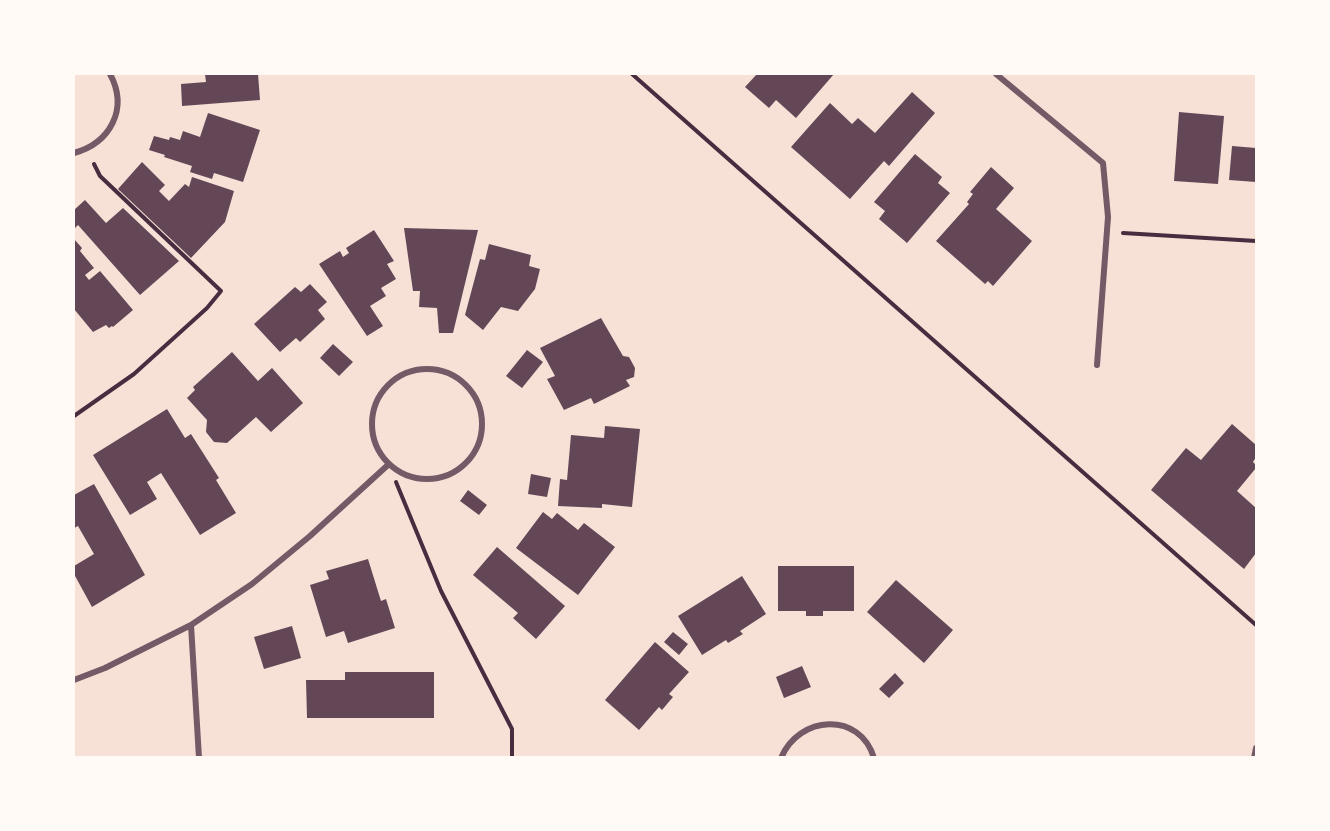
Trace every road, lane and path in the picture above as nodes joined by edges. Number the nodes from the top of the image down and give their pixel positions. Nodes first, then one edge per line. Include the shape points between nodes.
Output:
1 (110, 74) edge
2 (632, 74) edge
3 (996, 74) edge
4 (87, 149) junction
5 (74, 153) edge
6 (1107, 232) junction
7 (1257, 241) edge
8 (1097, 364) dead end
9 (74, 416) edge
10 (389, 464) junction
11 (191, 625) junction
12 (1257, 626) edge
13 (74, 680) edge
14 (1257, 748) edge
15 (199, 758) edge
16 (512, 758) edge
17 (782, 758) edge
18 (874, 758) edge
19 (1254, 758) edge

1 - 4 street via 117,93 114,120 99,142
2 - 12 path
3 - 6 street via 1102,163
4 - 5 street
4 - 9 path via 100,176 221,291 134,374
6 - 7 path
6 - 8 street
10 - 10 street via 418,479 443,477 465,465 475,453 483,421 471,391 444,372 428,370 412,372 384,390 372,420 373,436
10 - 11 street via 252,584
10 - 16 path via 441,591 512,729
11 - 13 street
11 - 15 street
14 - 19 street
17 - 18 street via 790,741 803,730 818,724 835,724 851,729 865,740

